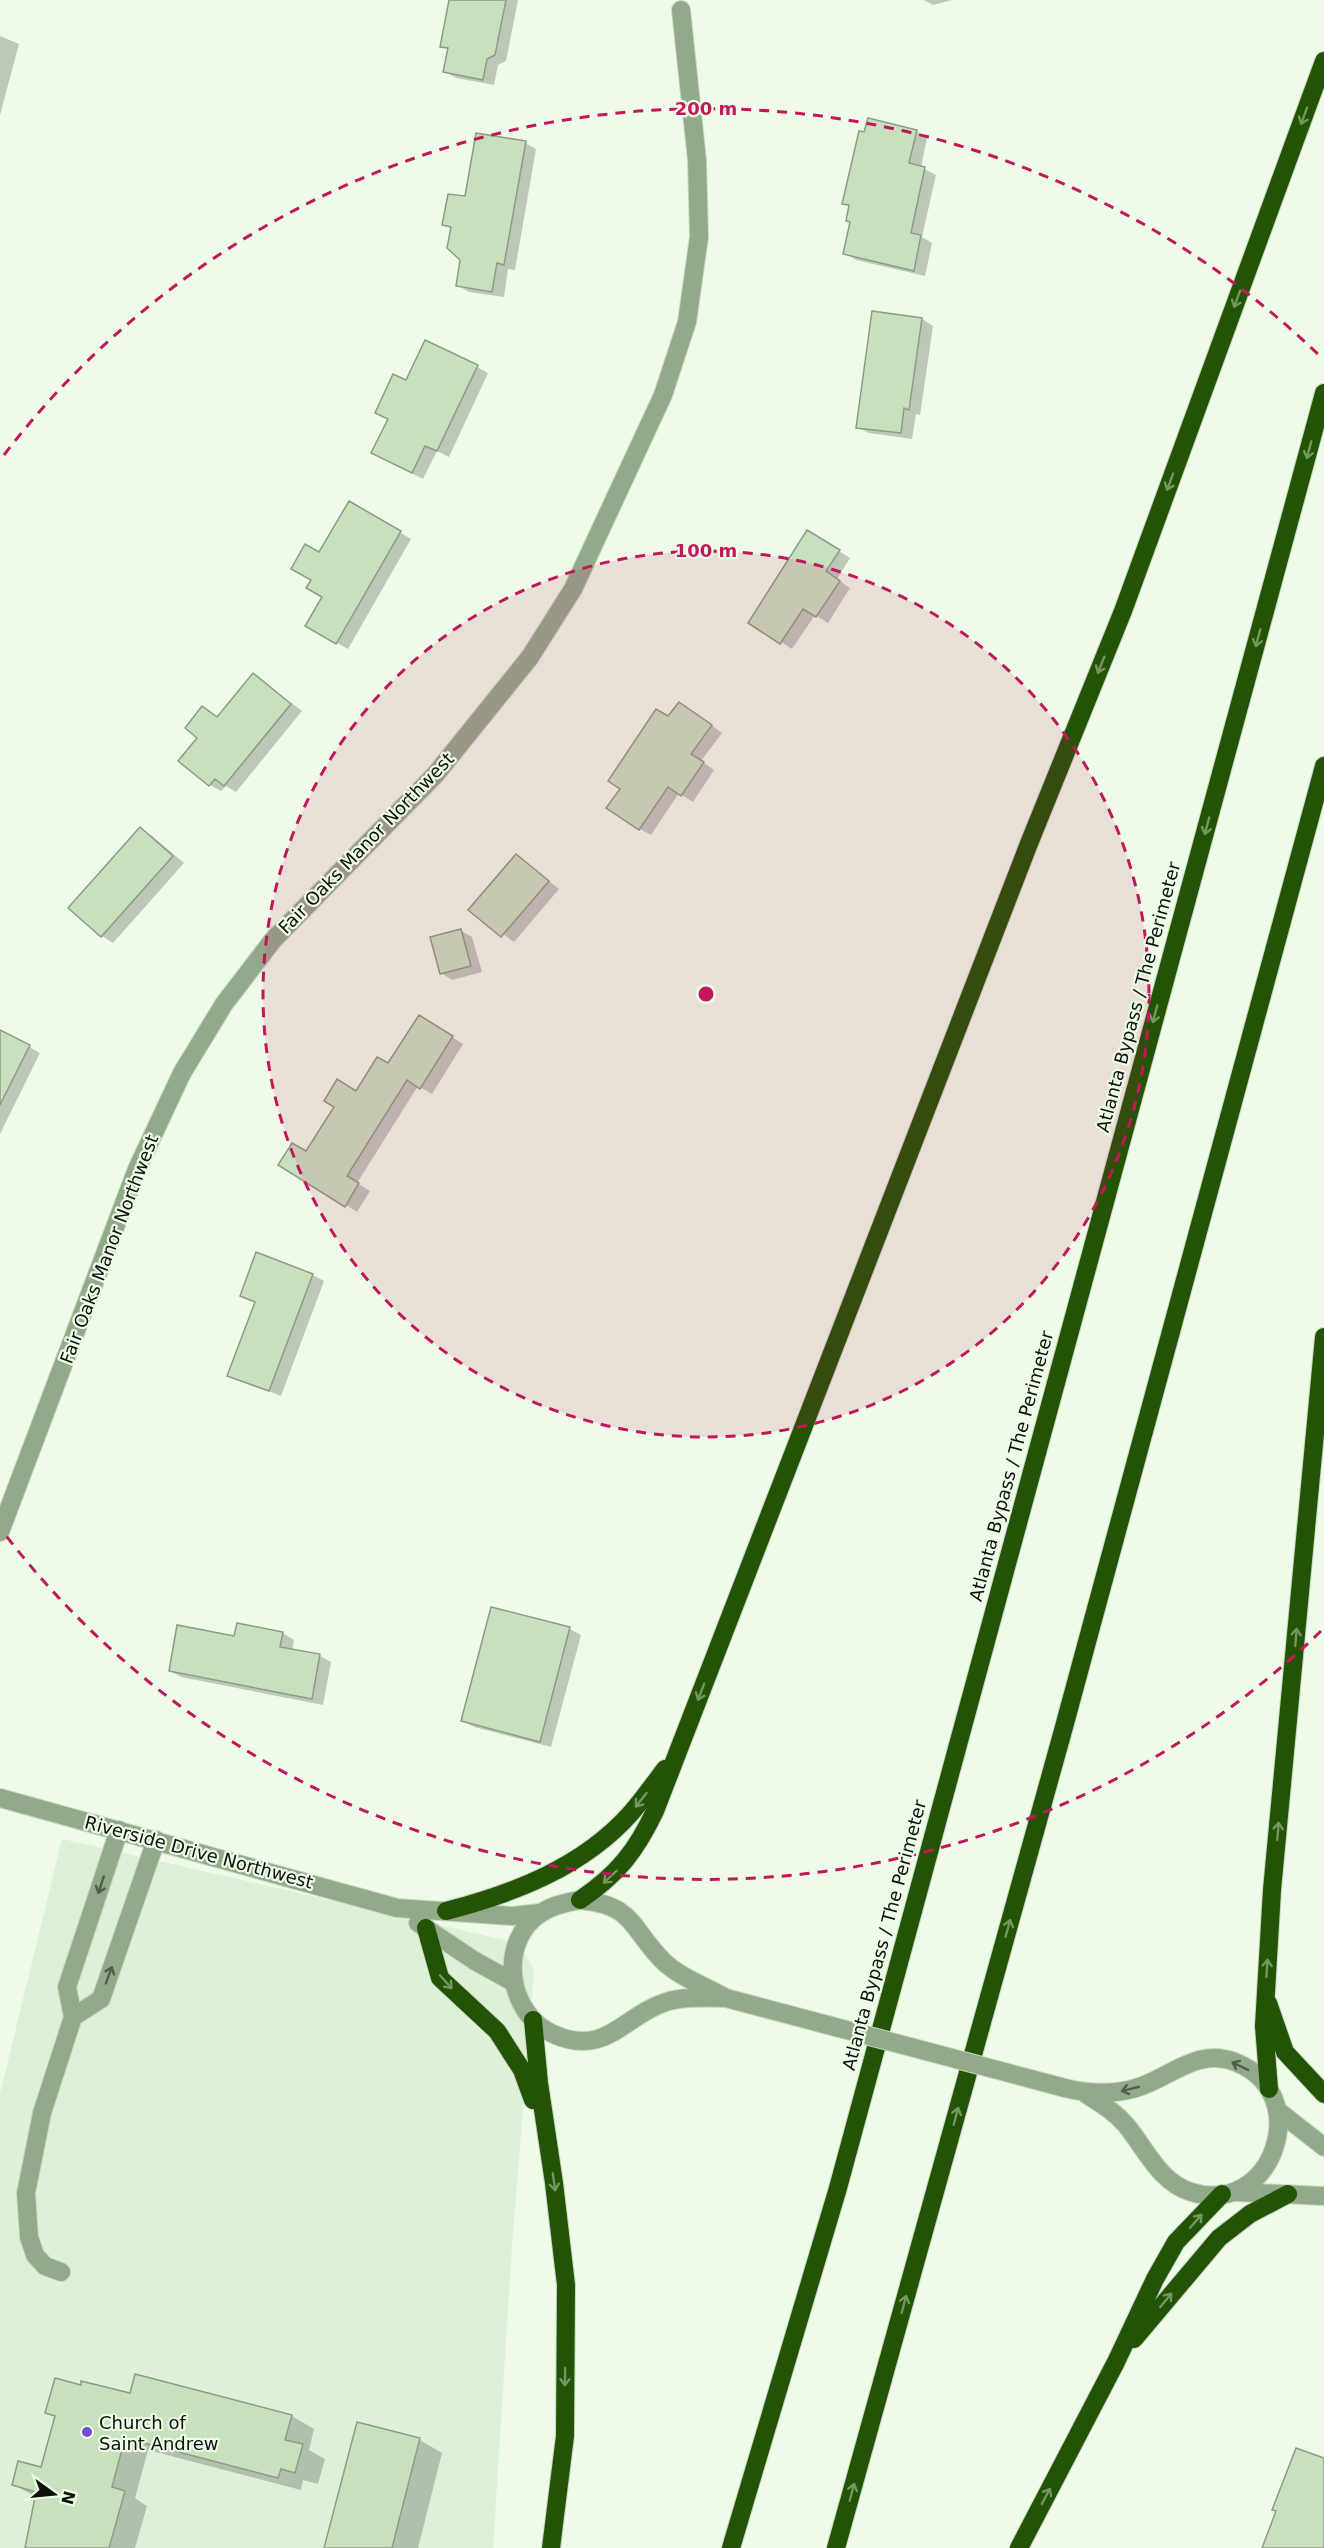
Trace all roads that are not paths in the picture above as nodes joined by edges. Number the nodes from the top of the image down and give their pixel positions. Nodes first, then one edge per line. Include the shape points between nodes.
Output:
1 (681, 9) dead end
2 (1324, 61) edge
3 (1324, 393) edge
4 (1324, 766) edge
5 (1324, 1337) edge
6 (0, 1532) edge
7 (677, 1753) junction
8 (0, 1798) edge
9 (119, 1830) junction
10 (156, 1840) junction
11 (580, 1900) junction
12 (397, 1908) junction
13 (446, 1911) junction
14 (540, 1913) junction
15 (426, 1928) junction
16 (513, 1982) junction
17 (1266, 1996) junction
18 (726, 1998) junction
19 (73, 2017) junction
20 (533, 2020) junction
21 (1269, 2089) junction
22 (1086, 2094) junction
23 (1324, 2094) edge
24 (1277, 2110) junction
25 (547, 2139) junction
26 (1324, 2147) edge
27 (1227, 2193) junction
28 (1288, 2194) junction
29 (1324, 2196) edge
30 (61, 2272) dead end
31 (1116, 2362) junction
32 (551, 2548) edge
33 (731, 2548) edge
34 (836, 2548) edge
35 (1019, 2548) edge

1 - 6 street, Fair Oaks Manor Northwest via 697,160 699,237 687,322 663,396 573,589 530,657 435,775 273,940 224,1004 183,1073 137,1169
2 -> 7 highway via 1123,611 1019,867
3 -> 33 highway, Atlanta Bypass / The Perimeter via 838,2188
34 -> 4 highway via 1061,1738
17 -> 5 highway via 1273,1878
7 -> 11 highway via 641,1841 622,1866
7 -> 13 highway via 631,1813 591,1850 545,1878
8 - 9 street, Riverside Drive Northwest
9 - 10 street, Riverside Drive Northwest
9 -> 19 street via 67,1988
10 - 12 street, Riverside Drive Northwest
19 -> 10 street via 101,1999
11 - 14 street
11 - 18 street via 616,1908 632,1920 669,1965
12 - 13 street, Riverside Drive Northwest
12 - 15 street, Riverside Drive Northwest
13 - 14 street, Riverside Drive Northwest via 512,1916
14 - 16 street via 518,1943
15 - 16 street, Riverside Drive Northwest
15 -> 25 highway via 440,1978 497,2031 522,2070
16 - 20 street via 523,2008
17 - 21 highway
17 - 23 highway via 1285,2052
18 - 20 street via 666,2002 612,2035 592,2040 552,2034
18 - 22 street, bridge
19 - 30 street via 42,2113 26,2193 29,2237 35,2255 45,2266
20 - 25 highway
21 -> 22 street via 1254,2073 1234,2062 1212,2058 1190,2061 1138,2087
21 - 24 street
22 - 27 street via 1124,2123 1158,2170 1173,2183 1192,2192
24 - 26 street
24 - 27 street via 1275,2151 1265,2168 1250,2182
25 -> 32 highway via 566,2285 564,2436
27 - 28 street
31 -> 27 highway via 1176,2242
28 - 29 street
31 -> 28 highway via 1220,2238 1250,2214
35 -> 31 highway

